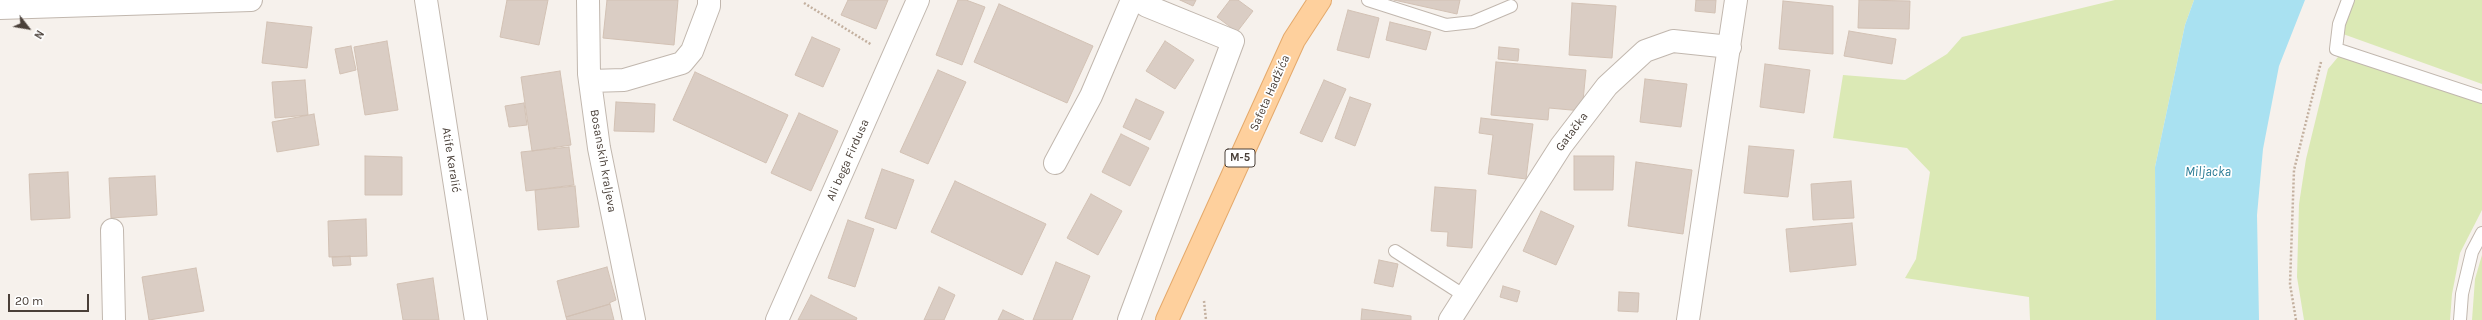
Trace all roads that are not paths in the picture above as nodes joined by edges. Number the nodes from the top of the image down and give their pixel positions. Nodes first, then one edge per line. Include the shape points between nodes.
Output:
1 (250, 0) edge
2 (426, 0) edge
3 (588, 0) edge
4 (709, 0) edge
5 (918, 0) edge
6 (1132, 0) edge
7 (1138, 0) edge
8 (1320, 0) edge
9 (1368, 0) edge
10 (1736, 0) edge
11 (2348, 0) edge
12 (1512, 6) dead end
13 (0, 8) edge
14 (1730, 47) junction
15 (590, 81) junction
16 (2482, 97) edge
17 (1055, 163) dead end
18 (112, 230) dead end
19 (2482, 233) edge
20 (1395, 251) dead end
21 (1465, 296) junction
22 (114, 320) edge
23 (476, 320) edge
24 (634, 320) edge
25 (777, 320) edge
26 (1129, 320) edge
27 (1167, 320) edge
28 (1450, 320) edge
29 (1688, 320) edge
30 (2460, 320) edge

1 - 13 street
2 - 23 street, Atife Karalić
3 - 15 street, Bosanskih kraljeva
4 - 15 street via 692,50 682,63 624,80
5 - 25 street, Ali bega Firdusa
6 - 17 street via 1091,96
7 - 26 street via 1233,41
8 - 27 main road, Safeta Hadžića / M-5 via 1294,40
9 - 12 lane via 1446,25 1473,22
10 - 14 street
11 - 16 lane via 2340,24 2336,49
14 - 21 street, Gatačka via 1673,42 1645,51 1607,86 1561,146
14 - 29 street
15 - 24 street, Bosanskih kraljeva via 599,148
18 - 22 street
19 - 30 lane via 2472,252 2462,294
20 - 21 lane
21 - 28 street, Gatačka

